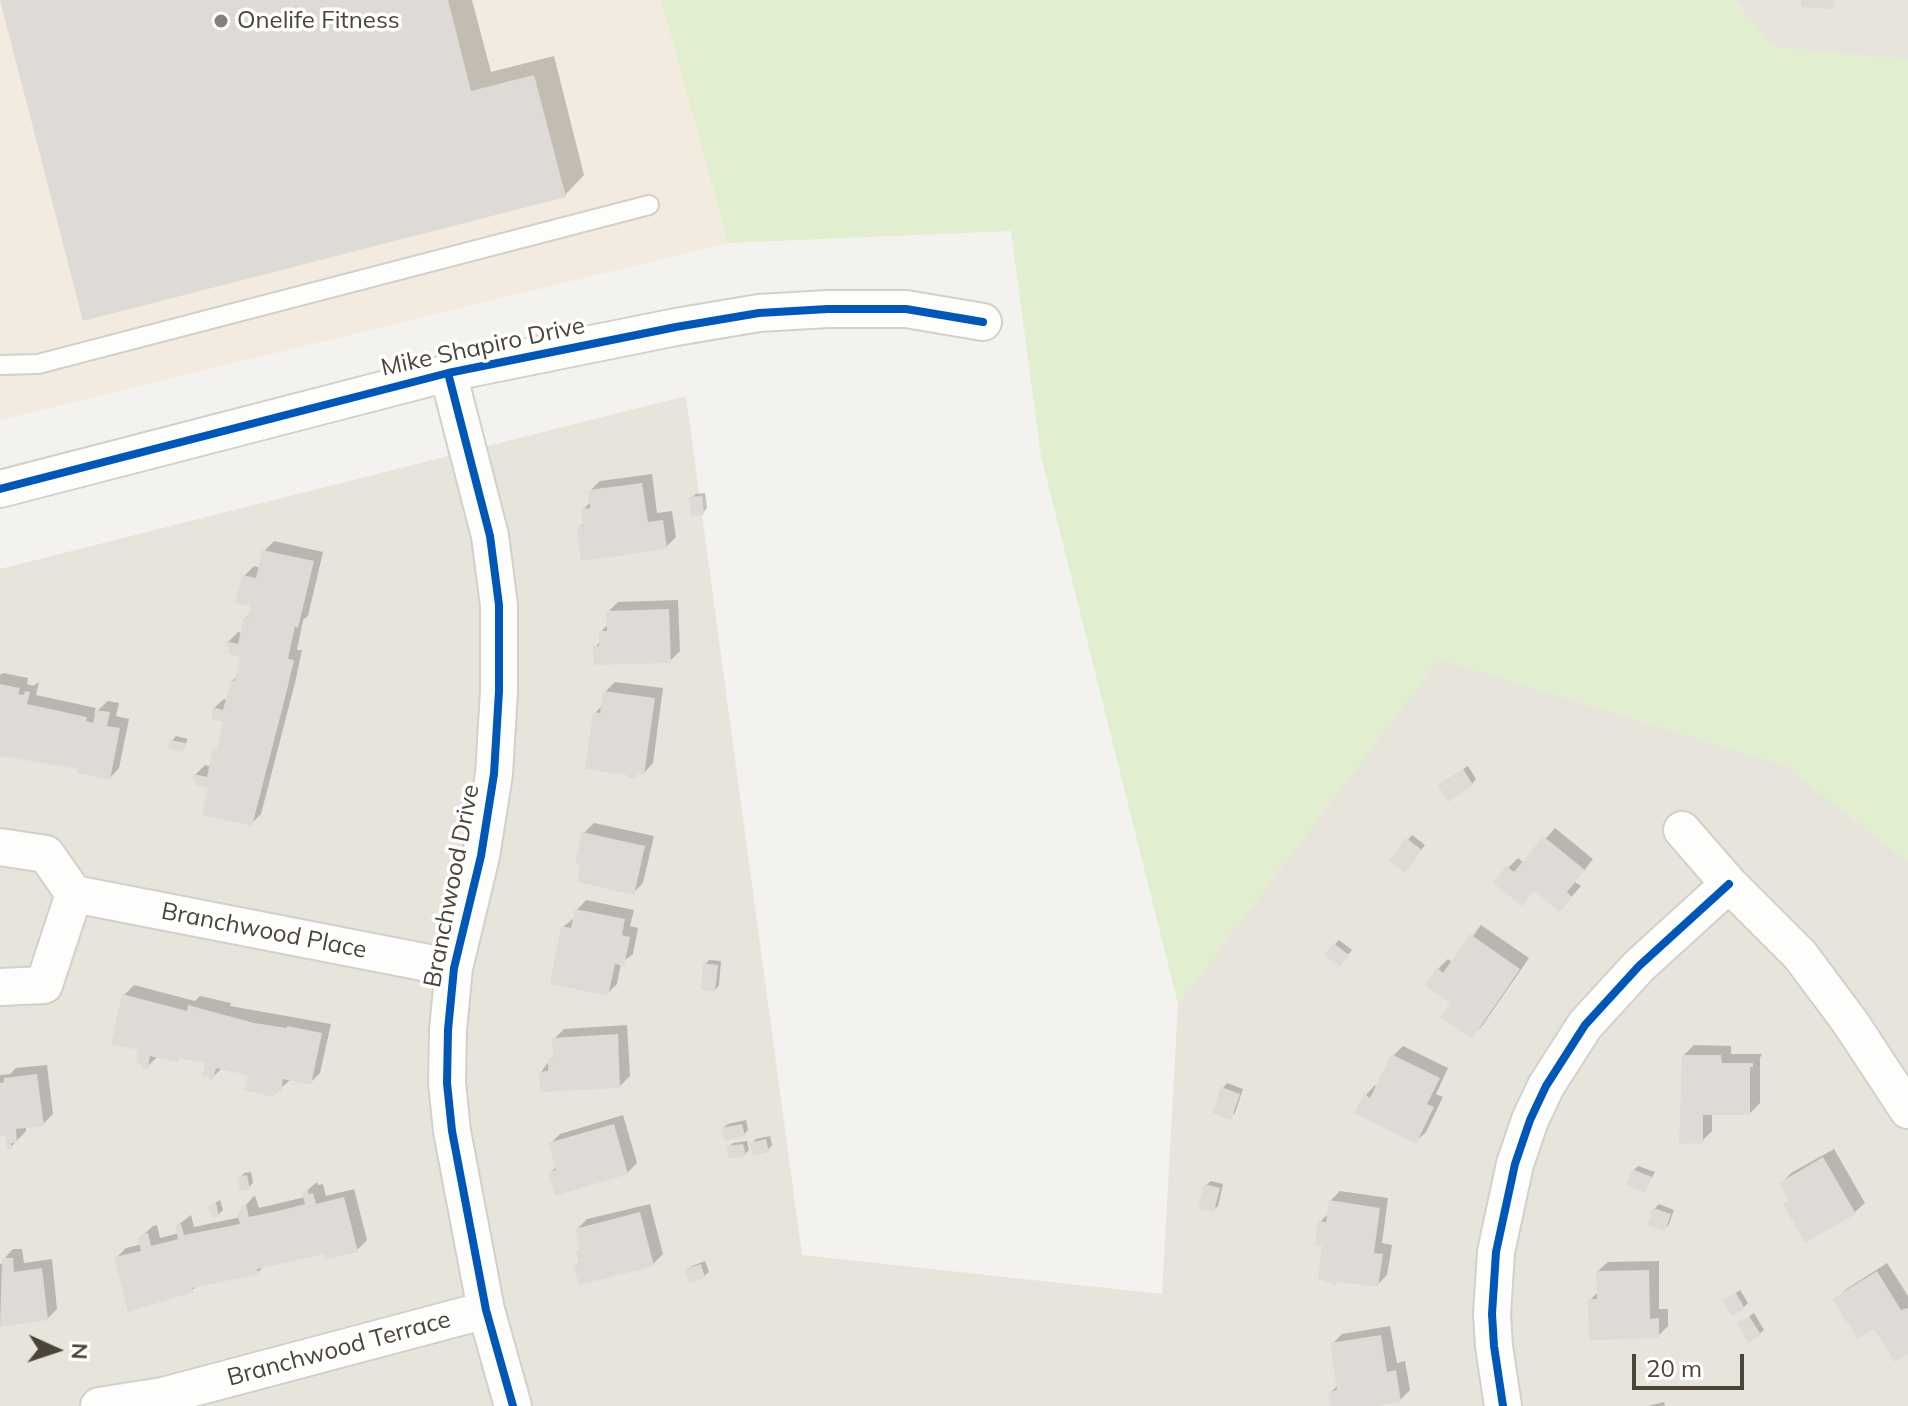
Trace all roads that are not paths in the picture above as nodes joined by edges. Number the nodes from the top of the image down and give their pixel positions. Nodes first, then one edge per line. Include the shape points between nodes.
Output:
1 (649, 205) dead end
2 (983, 322) dead end
3 (0, 365) edge
4 (448, 373) junction
5 (0, 489) edge
6 (1682, 830) dead end
7 (0, 847) edge
8 (1729, 884) junction
9 (74, 894) junction
10 (454, 968) junction
11 (0, 987) edge
12 (1908, 1110) edge
13 (486, 1310) junction
14 (164, 1401) edge
15 (99, 1406) edge
16 (513, 1406) edge
17 (1503, 1406) edge

1 - 3 lane via 38,364
2 - 4 street, Mike Shapiro Drive via 906,309 759,313
4 - 5 street, Mike Shapiro Drive
4 - 10 street, Branchwood Drive via 490,536 499,605 494,774
6 - 8 street
7 - 9 street via 46,854
8 - 12 street via 1800,955
8 - 17 street via 1639,966 1585,1025 1530,1120 1496,1252 1493,1335
9 - 10 street, Branchwood Place
9 - 11 street via 44,985
10 - 13 street, Branchwood Drive via 447,1083
13 - 14 street, Branchwood Terrace
13 - 16 street, Branchwood Drive
14 - 15 street, Branchwood Terrace

